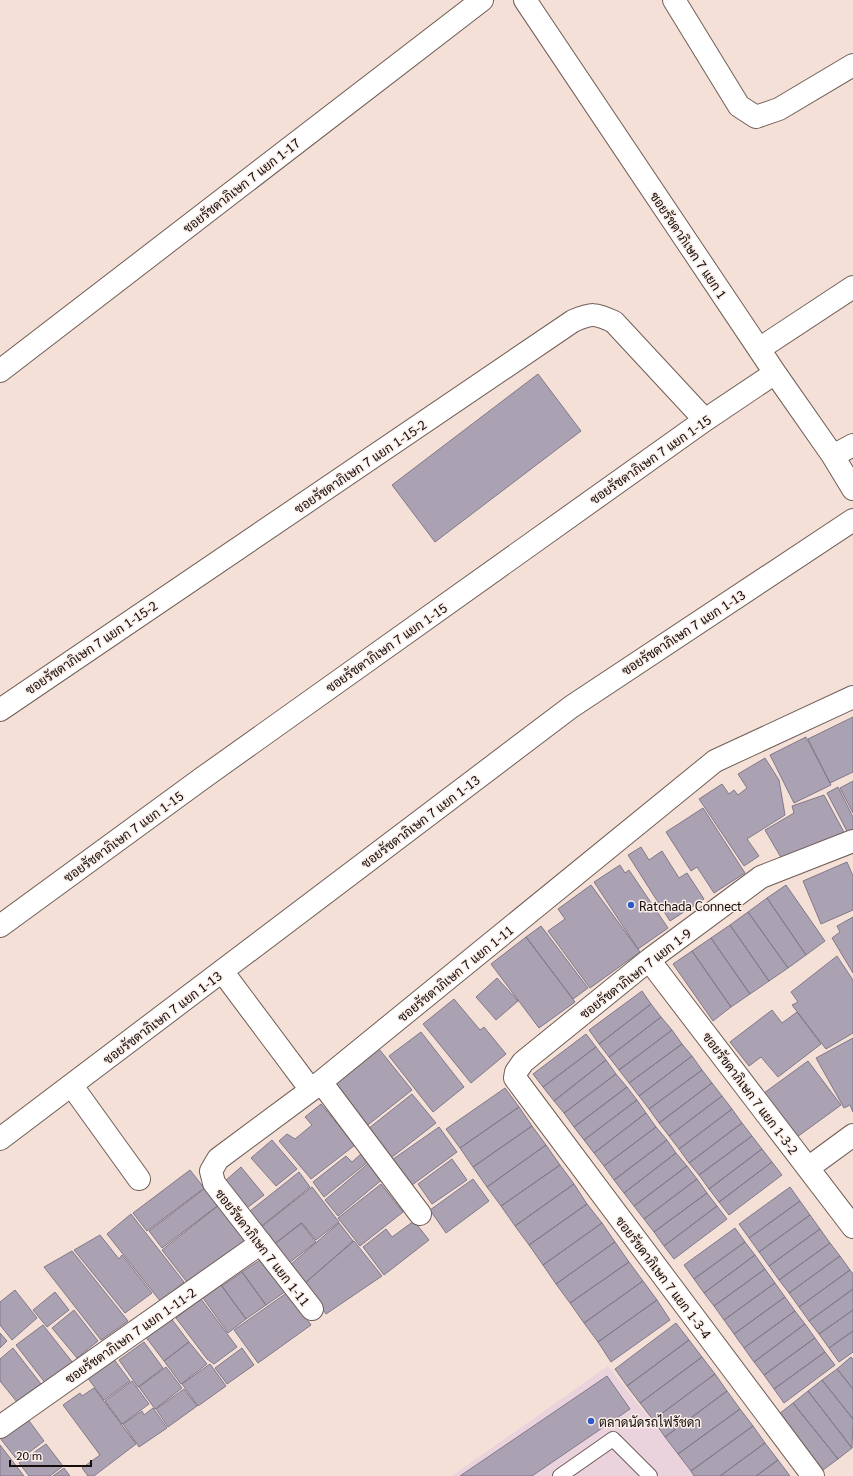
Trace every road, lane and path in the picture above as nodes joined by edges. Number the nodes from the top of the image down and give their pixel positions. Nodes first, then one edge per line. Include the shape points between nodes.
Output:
1 (482, 0) edge
2 (525, 0) edge
3 (674, 0) edge
4 (853, 65) edge
5 (853, 287) edge
6 (759, 349) junction
7 (0, 371) edge
8 (775, 373) junction
9 (705, 420) junction
10 (853, 445) edge
11 (833, 456) junction
12 (853, 489) edge
13 (853, 520) edge
14 (853, 698) edge
15 (0, 710) edge
16 (853, 841) edge
17 (0, 926) edge
18 (649, 960) junction
19 (222, 971) junction
20 (515, 1078) joint
21 (72, 1086) junction
22 (316, 1086) junction
23 (853, 1135) edge
24 (0, 1139) edge
25 (808, 1168) junction
26 (140, 1179) dead end
27 (420, 1214) dead end
28 (853, 1227) edge
29 (261, 1243) junction
30 (312, 1309) dead end
31 (0, 1427) edge
32 (560, 1476) edge
33 (650, 1476) edge
34 (813, 1476) edge

1 - 7 street, ซอยรัชดาภิเษก 7 แยก 1-17
2 - 6 street, ซอยรัชดาภิเษก 7 แยก 1
3 - 4 street via 739,106 756,117 779,109
5 - 6 street
6 - 8 street, ซอยรัชดาภิเษก 7 แยก 1
8 - 9 street, ซอยรัชดาภิเษก 7 แยก 1-15
8 - 11 street, ซอยรัชดาภิเษก 7 แยก 1
9 - 15 street, ซอยรัชดาภิเษก 7 แยก 1-15-2 via 614,322 589,314 573,321
9 - 17 street, ซอยรัชดาภิเษก 7 แยก 1-15 via 204,777
10 - 11 street
11 - 12 street, ซอยรัชดาภิเษก 7 แยก 1
13 - 19 street, ซอยรัชดาภิเษก 7 แยก 1-13 via 570,707
14 - 22 street, ซอยรัชดาภิเษก 7 แยก 1-11 via 716,761
16 - 18 street, ซอยรัชดาภิเษก 7 แยก 1-9 via 761,877
18 - 20 street, ซอยรัชดาภิเษก 7 แยก 1-9 via 523,1062
18 - 25 street, ซอยรัชดาภิเษก 7 แยก 1-3-2
19 - 21 street, ซอยรัชดาภิเษก 7 แยก 1-13
19 - 22 street
20 - 34 street, ซอยรัชดาภิเษก 7 แยก 1-3-4
21 - 24 street, ซอยรัชดาภิเษก 7 แยก 1-13
21 - 26 street
22 - 27 street
22 - 29 street, ซอยรัชดาภิเษก 7 แยก 1-11 via 218,1159 211,1171 214,1183
23 - 25 street
25 - 28 street, ซอยรัชดาภิเษก 7 แยก 1-3-2
29 - 30 street, ซอยรัชดาภิเษก 7 แยก 1-11
29 - 31 street, ซอยรัชดาภิเษก 7 แยก 1-11-2
32 - 33 lane via 613,1439

